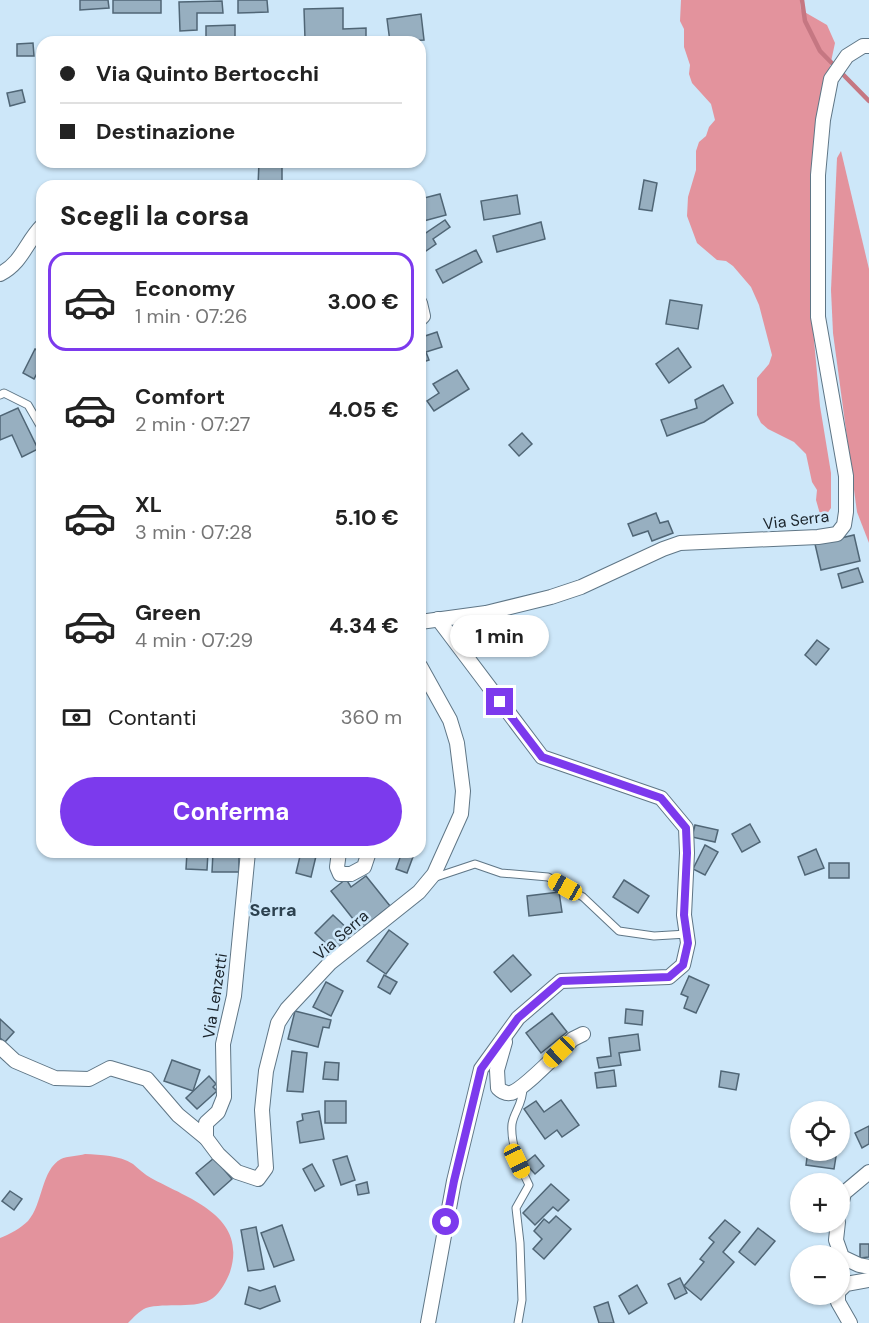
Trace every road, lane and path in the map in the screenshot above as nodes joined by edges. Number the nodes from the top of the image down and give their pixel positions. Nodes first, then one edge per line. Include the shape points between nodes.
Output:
1 (869, 45) edge
2 (36, 235) edge
3 (0, 274) edge
4 (0, 395) edge
5 (36, 419) edge
6 (438, 619) junction
7 (426, 621) edge
8 (426, 677) edge
9 (247, 858) edge
10 (338, 858) edge
11 (367, 858) edge
12 (430, 879) junction
13 (687, 934) junction
14 (508, 1031) junction
15 (583, 1034) dead end
16 (0, 1047) edge
17 (523, 1087) junction
18 (206, 1138) junction
19 (869, 1172) edge
20 (850, 1188) edge
21 (837, 1233) edge
22 (869, 1267) edge
23 (869, 1280) edge
24 (850, 1283) edge
25 (840, 1305) edge
26 (428, 1323) edge
27 (518, 1323) edge
28 (850, 1323) edge

1 - 6 street, Via Serra via 847,56 831,78 818,175 818,317 846,476 844,525 837,534 818,537 680,543 551,597 486,613
2 - 3 street via 9,269
4 - 5 lane via 4,393 28,405
6 - 7 street, Via Serra
6 - 13 street via 542,757 661,798 686,828
8 - 12 street, Via Serra via 450,720 463,791 461,814
9 - 18 street, Via Lenzetti via 234,996 223,1044 224,1097 218,1112 206,1123
10 - 11 street via 340,874 351,874 364,867
12 - 13 lane via 475,864 501,873 548,877 583,897 619,931 654,936
12 - 18 street, Via Serra via 406,904 330,963 278,1023 266,1071 262,1110 266,1168 258,1179 237,1172
13 - 14 street via 683,965 669,977 561,981
14 - 17 street via 497,1070 498,1088 510,1093
14 - 26 street via 481,1069 454,1181
15 - 17 street
16 - 18 street via 15,1061 55,1078 89,1079 110,1068 147,1079 178,1115
17 - 27 lane via 523,1099 512,1123 517,1161 529,1185 516,1208 522,1300
19 - 20 street
21 - 22 street via 842,1257
23 - 24 street
25 - 28 street

